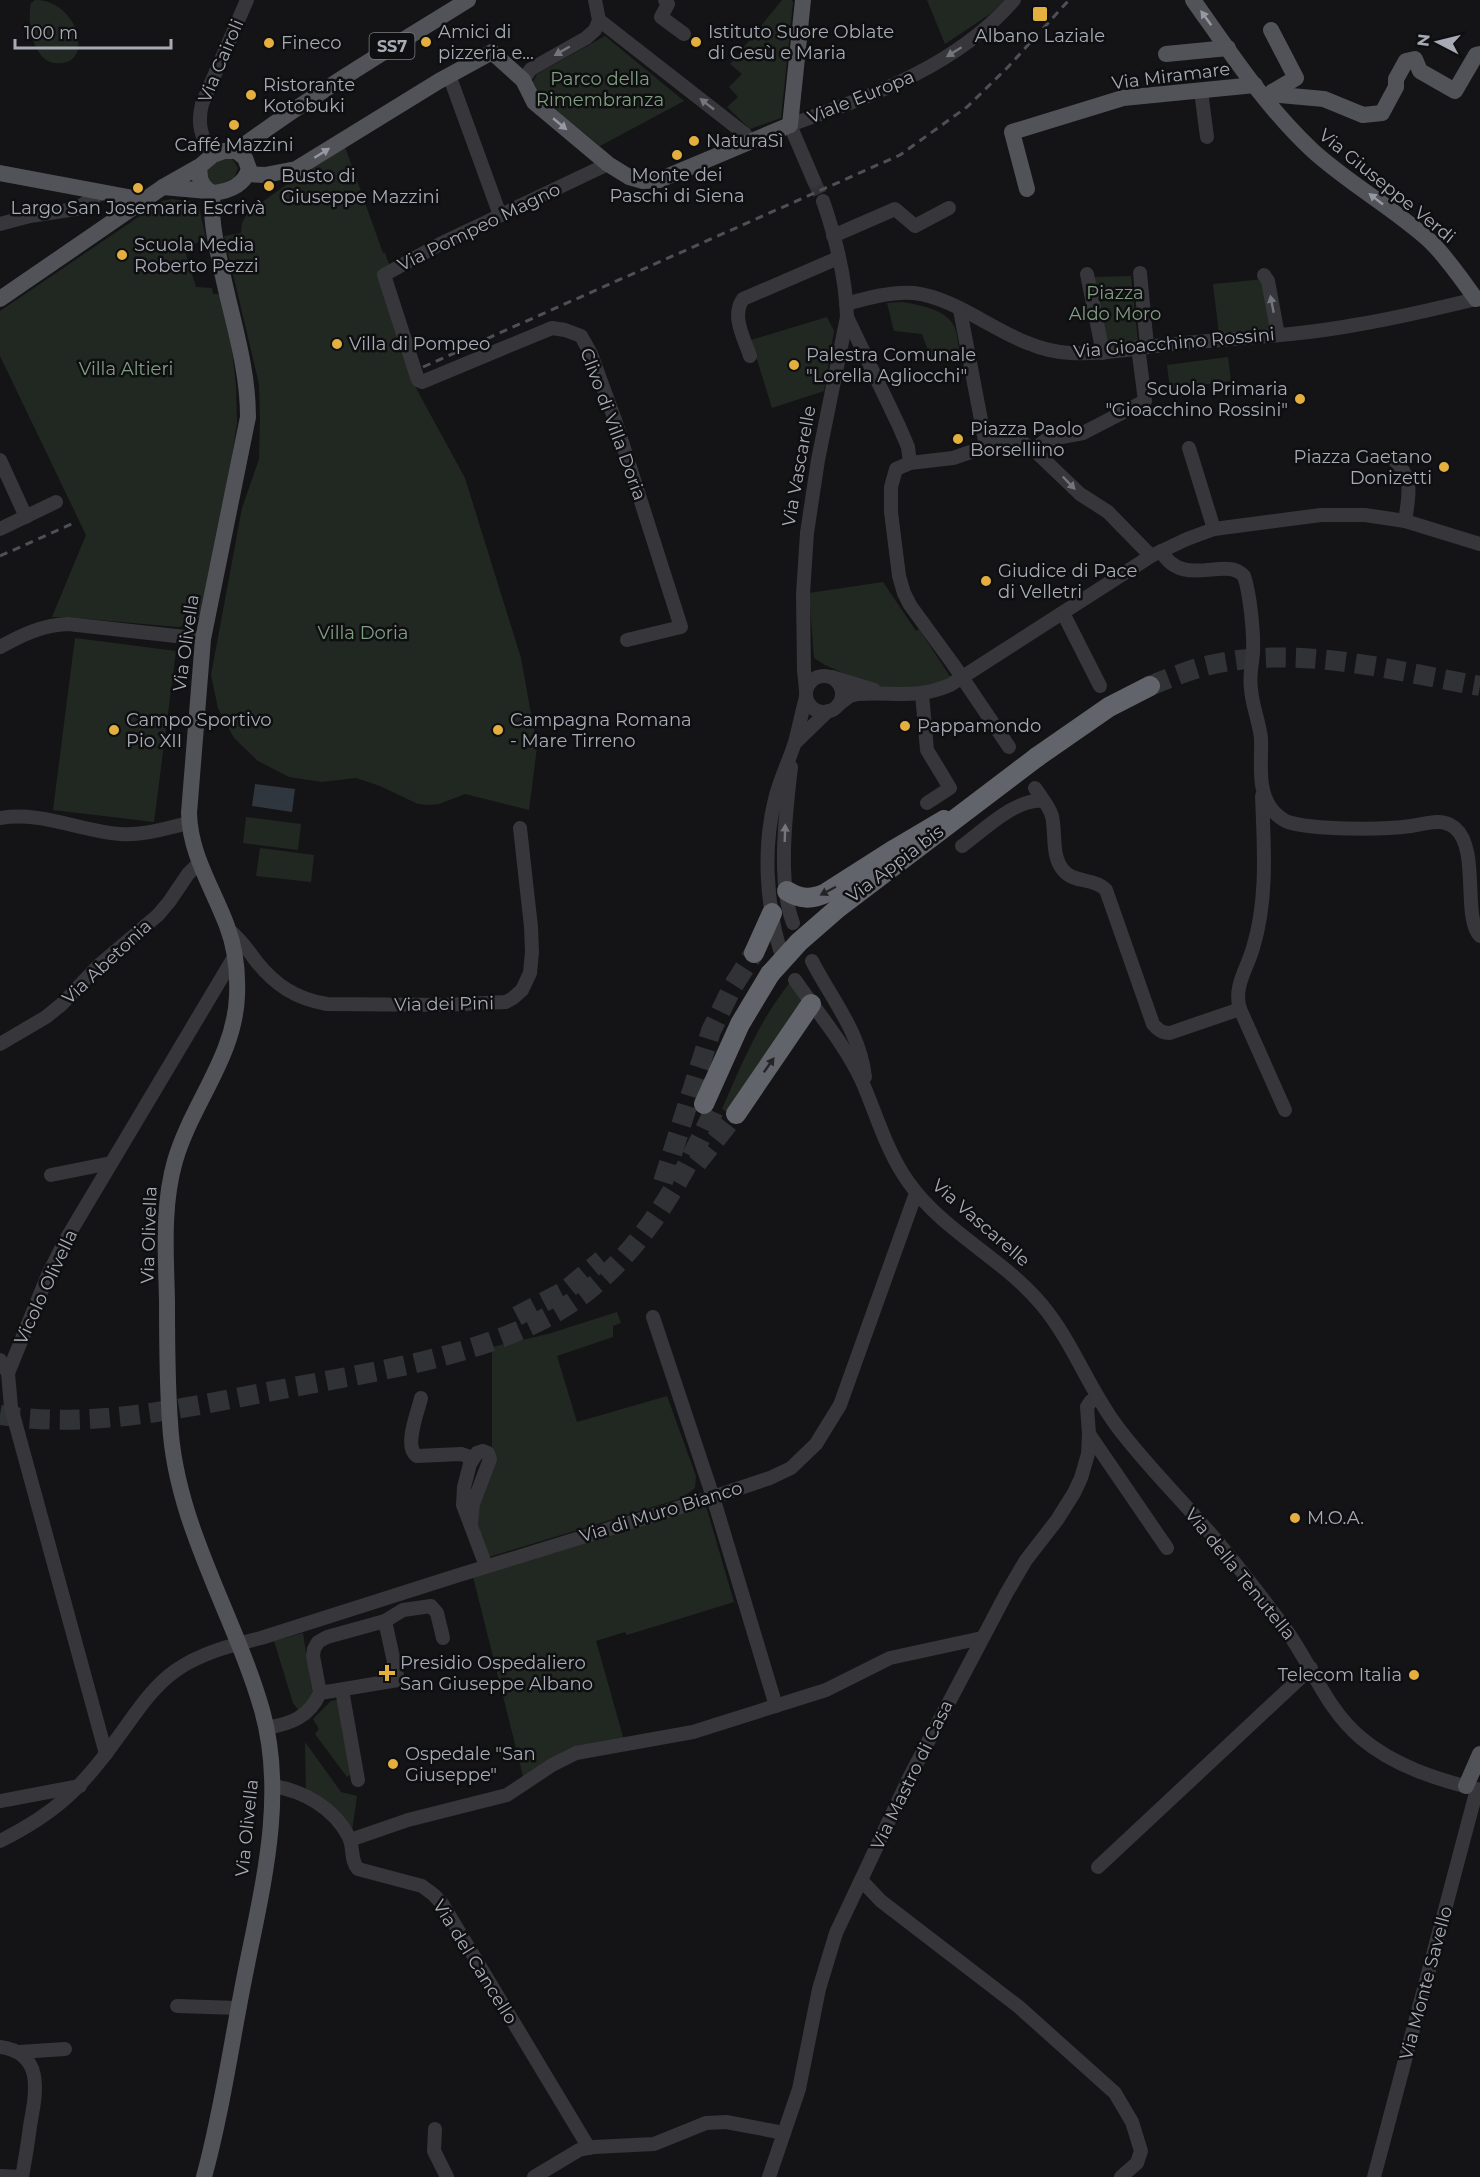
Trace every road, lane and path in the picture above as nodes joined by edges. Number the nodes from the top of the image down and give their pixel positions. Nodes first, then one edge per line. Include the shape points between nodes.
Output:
1 (247, 0) edge
2 (468, 0) edge
3 (596, 0) edge
4 (665, 0) edge
5 (803, 0) edge
6 (1014, 0) edge
7 (1193, 0) edge
8 (599, 20) junction
9 (1271, 30) dead end
10 (684, 34) dead end
11 (1228, 48) junction
12 (1166, 54) dead end
13 (1480, 54) edge
14 (449, 75) junction
15 (524, 80) junction
16 (1255, 85) junction
17 (1201, 91) junction
18 (1272, 95) junction
19 (790, 125) junction
20 (1207, 137) dead end
21 (749, 143) junction
22 (236, 151) junction
23 (206, 160) junction
24 (608, 164) junction
25 (0, 172) edge
26 (248, 174) junction
27 (814, 181) tunnel mouth
28 (163, 187) junction
29 (1027, 189) dead end
30 (210, 192) junction
31 (101, 193) junction
32 (144, 200) junction
33 (823, 201) tunnel mouth
34 (950, 208) dead end
35 (500, 215) junction
36 (0, 224) edge
37 (833, 236) junction
38 (838, 258) junction
39 (1140, 273) dead end
40 (1087, 274) dead end
41 (1264, 275) dead end
42 (0, 299) edge
43 (1479, 302) edge
44 (847, 310) junction
45 (960, 310) junction
46 (1278, 335) junction
47 (1143, 347) junction
48 (1102, 353) junction
49 (750, 356) dead end
50 (418, 380) joint
51 (986, 446) junction
52 (1189, 448) dead end
53 (1034, 450) junction
54 (1393, 459) dead end
55 (0, 460) edge
56 (910, 463) junction
57 (56, 502) dead end
58 (26, 517) junction
59 (1405, 521) junction
60 (0, 529) edge
61 (1214, 529) junction
62 (1480, 544) edge
63 (1156, 554) junction
64 (1063, 613) junction
65 (805, 634) junction
66 (203, 639) junction
67 (627, 640) dead end
68 (0, 647) edge
69 (828, 676) junction
70 (963, 678) junction
71 (1100, 686) dead end
72 (1153, 691) tunnel mouth
73 (806, 694) junction
74 (884, 694) junction
75 (922, 694) junction
76 (833, 708) junction
77 (794, 744) junction
78 (1009, 747) dead end
79 (1040, 761) junction
80 (1035, 788) dead end
81 (1262, 794) junction
82 (1043, 801) junction
83 (927, 803) dead end
84 (976, 803) junction
85 (0, 818) edge
86 (189, 823) junction
87 (520, 828) dead end
88 (962, 846) dead end
89 (199, 863) junction
90 (787, 891) junction
91 (772, 913) junction
92 (794, 923) dead end
93 (228, 929) junction
94 (1480, 936) edge
95 (780, 950) dead end
96 (754, 953) tunnel mouth
97 (234, 957) junction
98 (812, 961) dead end
99 (781, 978) junction
100 (812, 1004) junction
101 (1240, 1009) junction
102 (0, 1044) edge
103 (866, 1092) junction
104 (709, 1107) tunnel mouth
105 (1285, 1110) dead end
106 (736, 1114) tunnel mouth
107 (111, 1163) junction
108 (51, 1175) dead end
109 (916, 1193) junction
110 (653, 1317) dead end
111 (0, 1360) edge
112 (8, 1373) junction
113 (422, 1398) dead end
114 (1097, 1398) junction
115 (1089, 1434) junction
116 (713, 1497) junction
117 (1167, 1548) dead end
118 (486, 1566) junction
119 (385, 1621) junction
120 (443, 1638) dead end
121 (982, 1638) junction
122 (238, 1643) junction
123 (1311, 1668) junction
124 (342, 1690) junction
125 (321, 1693) junction
126 (776, 1706) junction
127 (266, 1728) junction
128 (106, 1754) junction
129 (1480, 1754) edge
130 (358, 1780) dead end
131 (81, 1786) junction
132 (273, 1786) junction
133 (1474, 1788) edge
134 (0, 1801) edge
135 (350, 1840) junction
136 (0, 1841) edge
137 (1098, 1867) dead end
138 (861, 1880) junction
139 (177, 2006) dead end
140 (238, 2008) junction
141 (0, 2047) edge
142 (65, 2049) dead end
143 (19, 2052) junction
144 (435, 2129) dead end
145 (784, 2133) junction
146 (589, 2148) junction
147 (0, 2176) edge
148 (22, 2177) edge
149 (204, 2177) edge
150 (447, 2177) edge
151 (534, 2177) edge
152 (769, 2177) edge
153 (1121, 2177) edge
154 (1374, 2177) edge

1 - 23 street, Via Cairoli via 202,104 200,132
2 - 22 main road, SS7 via 348,73
3 - 8 street
4 - 10 street via 668,4 661,17
5 - 19 main road
6 -> 19 street, Viale Europa via 974,39 907,81
11 -> 7 main road, Via Giuseppe Verdi
8 -> 15 street via 595,30 531,69
21 -> 8 street via 746,134
9 - 18 main road via 1296,78
11 - 12 main road
11 - 16 main road, Via Giuseppe Verdi
13 - 18 main road via 1455,91 1420,71 1415,59 1406,61 1382,113 1364,115 1324,99
14 - 15 main road via 492,52
26 -> 14 main road via 265,176 296,169
14 - 35 street
15 -> 24 main road via 534,102
16 - 17 main road, Via Miramare
16 - 18 main road, Via Giuseppe Verdi
17 - 20 street
17 - 29 main road, Via Miramare via 1123,98 1012,132
43 -> 18 main road, Via Giuseppe Verdi via 1430,241 1332,168 1286,125
19 - 21 main road
19 - 27 street
21 - 24 main road via 660,180 630,177
22 - 23 main road via 224,151
22 - 26 main road via 249,164
23 - 28 main road
23 - 30 main road via 201,181
24 - 35 street, Via Pompeo Magno
25 - 31 main road
26 - 30 main road via 236,187
28 - 30 main road
28 - 32 main road
30 - 66 main road, Via Olivella via 223,278 243,359 248,417
31 - 32 main road
31 - 36 street via 76,209
32 - 42 main road
33 - 37 street, Via Vascarelle
34 - 37 street via 915,226 896,209
35 - 50 street, Via Pompeo Magno via 384,275
37 - 38 street, Via Vascarelle
38 - 44 street, Via Vascarelle
38 - 49 street via 742,299 737,314
39 - 47 street
40 - 48 street
46 -> 41 street
43 - 46 street, Via Gioacchino Rossini via 1354,326
44 - 45 street, Via Gioacchino Rossini via 911,293
44 - 56 street via 908,447
44 - 65 street, Via Vascarelle via 809,520 803,582
45 - 48 street, Via Gioacchino Rossini via 1040,347 1068,354
45 - 51 street
46 - 47 street, Via Gioacchino Rossini
47 - 48 street, Via Gioacchino Rossini
47 - 53 street via 1145,401 1083,433 1046,440
50 - 67 street, Clivo di Villa Doria via 426,382 552,328 581,336 615,420 681,627
51 - 53 street via 1010,439
51 - 56 street via 948,459
52 - 61 street
53 -> 63 street via 1080,494
54 - 59 street via 1408,480
55 - 58 street
56 - 70 street via 896,470 891,494 902,588
57 - 58 street
58 - 60 street
59 - 61 street via 1365,515 1321,515
59 - 62 street
61 - 63 street
63 - 64 street
63 - 81 street via 1181,569 1234,570 1244,576 1253,637 1251,689 1260,731
64 - 70 street
64 - 71 street
65 - 69 street, Via Vascarelle via 812,663
65 - 73 street, Via Vascarelle
66 - 68 street via 68,624 32,631
66 - 86 main road, Via Olivella
69 - 73 street via 810,681
69 - 74 street
69 - 76 street via 842,689 841,700
70 - 75 street
70 - 78 street
72 - 79 highway, Via Appia bis
73 - 76 street via 812,707 822,712
73 - 77 street, Via Vascarelle
74 - 75 street
74 - 76 street via 850,696
75 - 83 street via 927,750 950,788
76 - 77 street, Via Vascarelle
90 -> 77 street via 785,815
77 - 91 street, Via Vascarelle via 770,824
79 - 84 highway, Via Appia bis, bridge
79 - 99 highway, Via Appia bis via 851,913
80 - 82 street
81 - 94 street via 1275,813 1292,823 1368,828 1437,822 1454,827 1462,837 1468,859 1473,920
81 - 101 street via 1263,898 1255,941 1237,990
82 - 88 street via 1019,805
82 - 101 street via 1051,812 1063,871 1106,890 1157,1029 1170,1033
84 -> 90 highway, bridge via 820,896 803,898
84 - 99 highway, Via Appia bis, bridge via 799,942
85 - 86 street via 32,817 126,835
86 - 89 main road, Via Olivella
87 - 93 street, Via dei Pini via 531,962 522,990 506,1002 422,1006 312,1002 284,990 271,979 243,941
89 - 93 main road, Via Olivella
89 - 102 street, Via Abetonia via 158,915 98,966 66,1001
90 - 92 street
91 - 95 street, Via Vascarelle
91 - 96 highway
93 - 97 main road, Via Olivella
97 - 107 street, Vicolo Olivella
97 - 122 main road, Via Olivella via 234,1017 217,1067 176,1158 168,1194 165,1245 169,1419 176,1474
98 - 103 street via 854,1036 862,1059
99 - 100 street, Via Vascarelle
99 - 104 highway, Via Appia bis
100 - 103 street, Via Vascarelle via 855,1067
106 -> 100 highway
101 - 105 street
103 - 109 street, Via Vascarelle via 890,1151
107 - 108 street
107 - 112 street, Vicolo Olivella via 56,1258
109 - 114 street, Via Vascarelle via 1042,1305
109 - 116 street, Via di Muro Bianco via 843,1397 827,1427 808,1454 791,1468
110 - 116 street
111 - 112 street
112 - 128 street, Vicolo Olivella via 11,1407
113 - 118 street via 411,1450 414,1454 461,1454 473,1458 463,1505
114 - 115 street, Via Mastro di Casa via 1087,1407
114 - 123 street, Via della Tenutella via 1140,1455 1208,1522
115 - 117 street
115 - 121 street, Via Mastro di Casa via 1086,1463 1074,1493 1026,1560
116 - 118 street, Via di Muro Bianco
116 - 126 street
118 - 122 street, Via di Muro Bianco
119 - 120 street via 404,1610 431,1606 437,1613
119 - 124 street via 398,1680
119 - 125 street via 318,1642 313,1656
121 - 126 street via 890,1658 826,1690
121 - 138 street, Via Mastro di Casa
122 - 127 main road, Via Olivella
122 - 128 street, Via di Muro Bianco via 200,1657 169,1675 142,1704
123 - 133 street, Via della Tenutella via 1350,1728 1377,1750 1409,1767
123 - 137 street
124 - 125 street
124 - 130 street
125 - 127 street via 302,1717
126 - 135 street via 679,1736 576,1753 507,1795 408,1820
127 - 132 main road, Via Olivella
128 - 131 street, Via di Muro Bianco
129 - 133 main road
131 - 134 street
131 - 136 street, Via di Muro Bianco via 52,1811
132 - 135 street, Via del Cancello via 292,1789 325,1807
132 - 140 main road, Via Olivella via 264,1873
133 - 154 street, Via Monte Savello
135 - 146 street, Via del Cancello via 358,1869 422,1886 443,1905
138 - 145 street, Via Mastro di Casa via 825,1964 801,2080
138 - 153 street via 888,1906 1035,2020 1115,2093 1132,2122 1141,2151 1137,2163
139 - 140 street
140 - 149 main road, Via Olivella
141 - 143 street
142 - 143 street
143 - 148 street via 32,2068 36,2089
144 - 150 street via 434,2151
145 - 146 street via 712,2122 654,2144
145 - 152 street, Via Mastro di Casa
146 - 151 street
147 - 148 street

